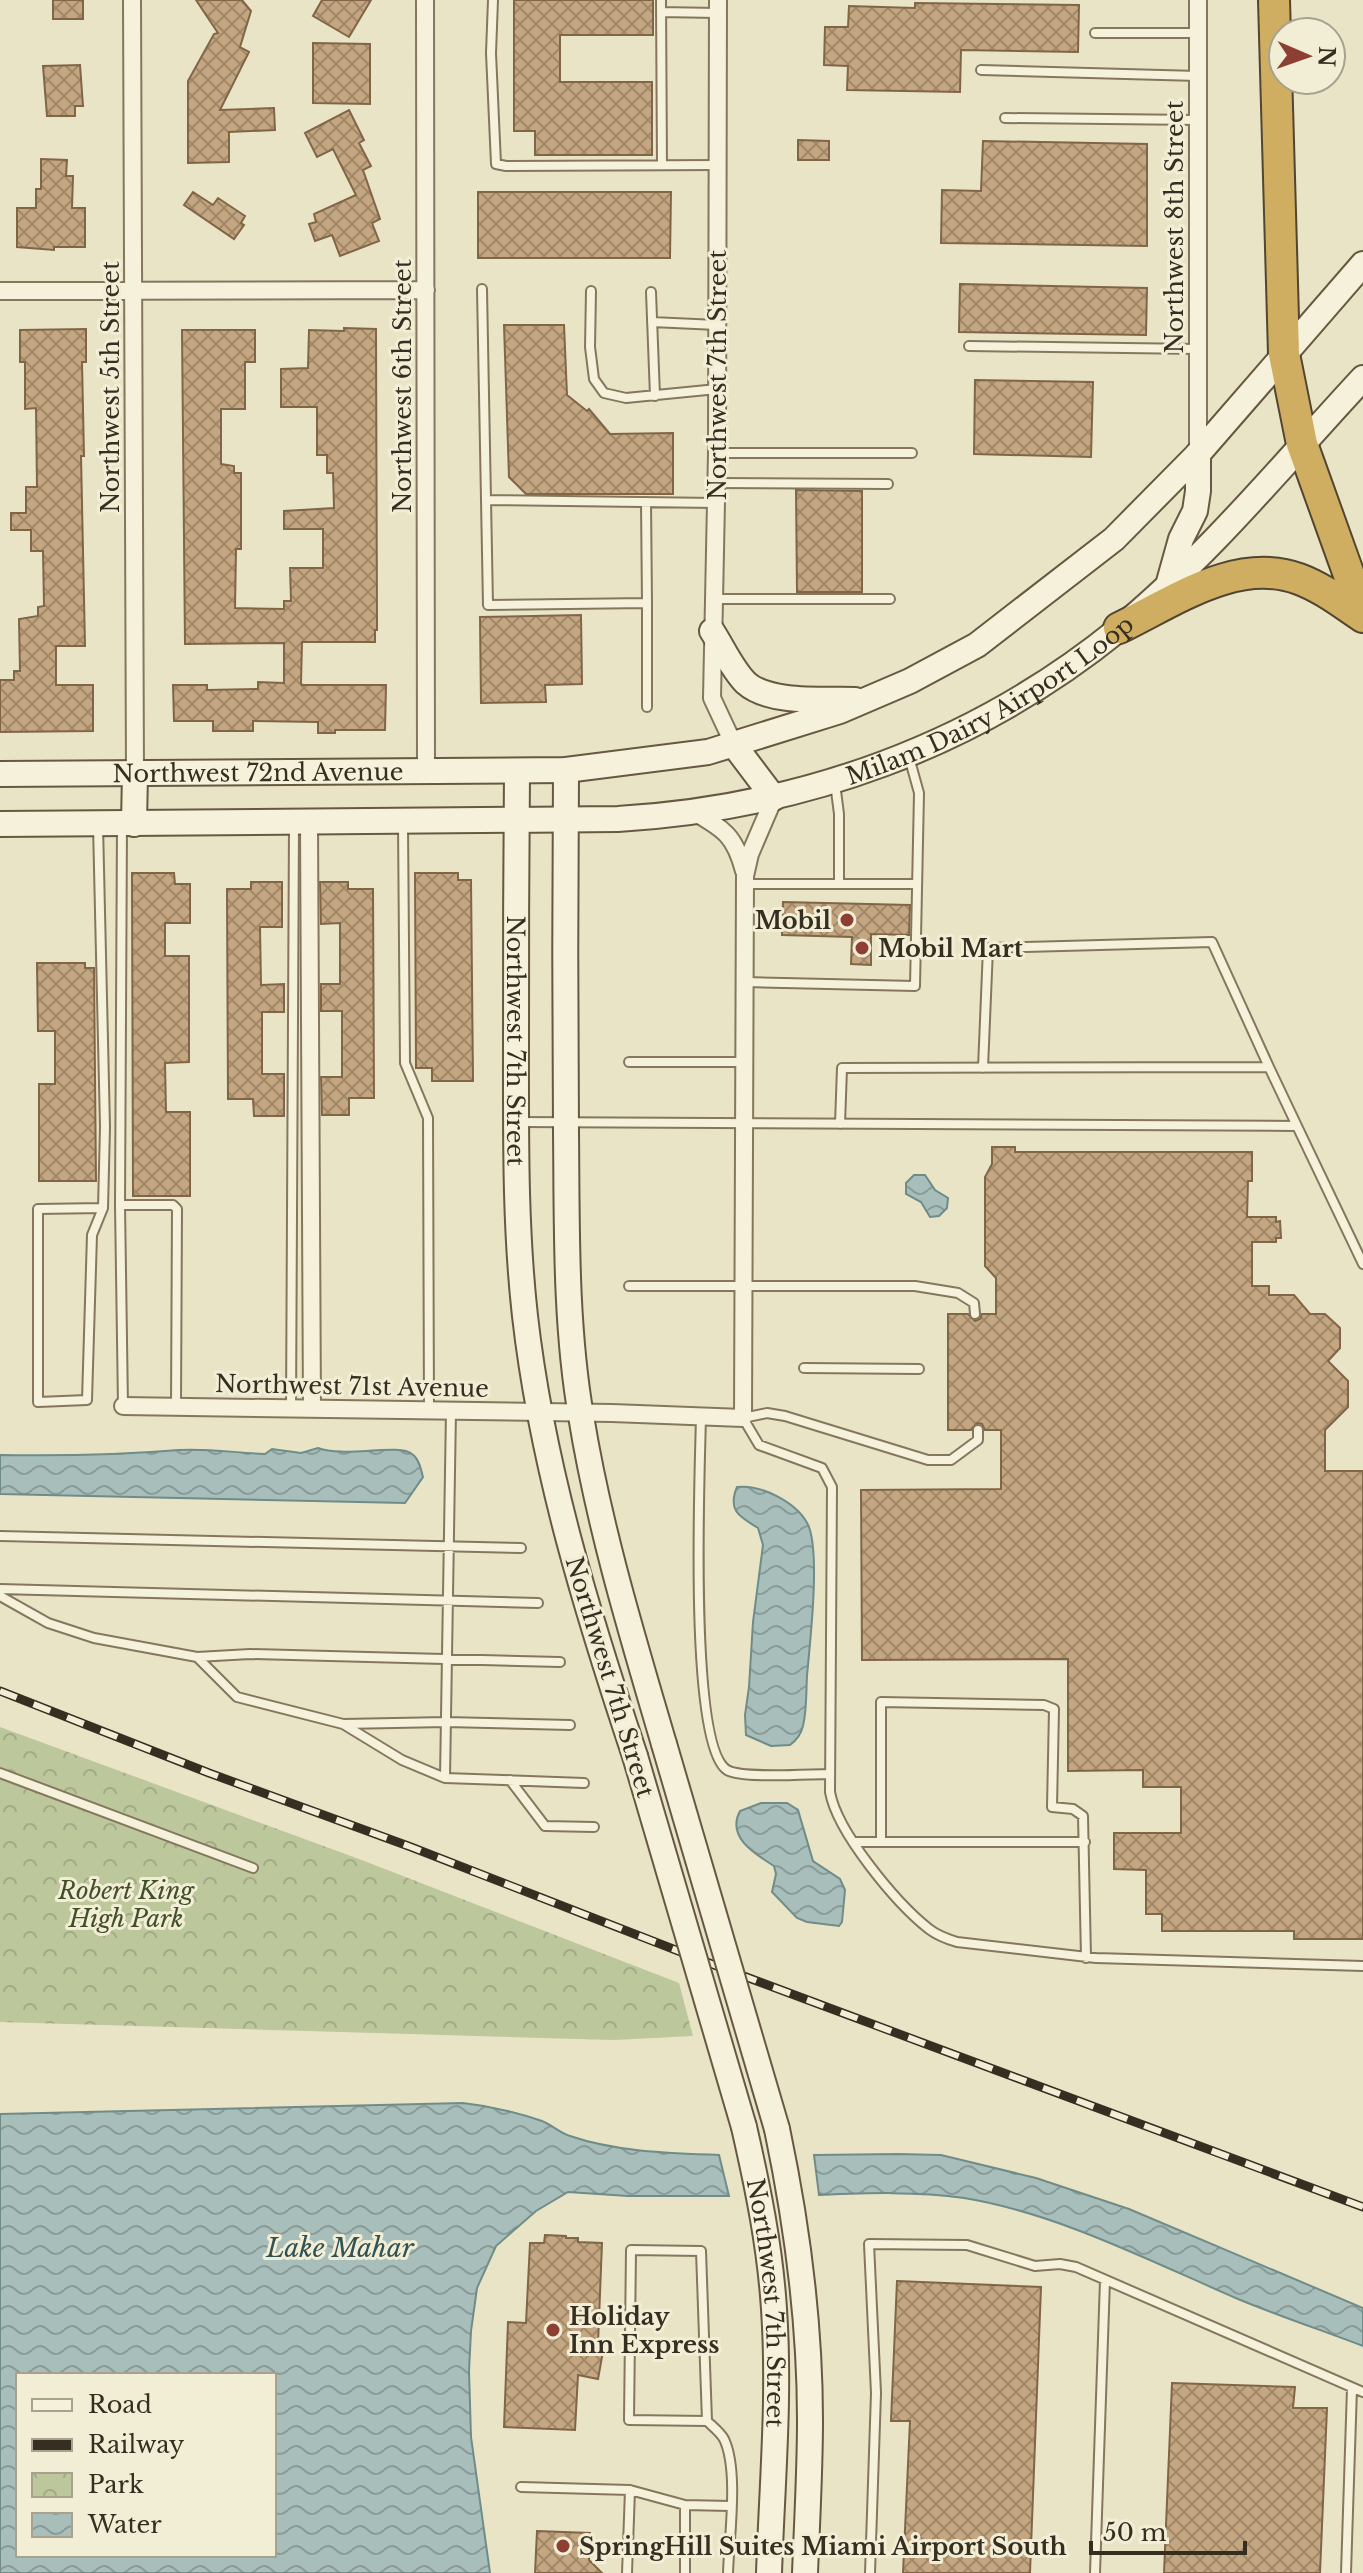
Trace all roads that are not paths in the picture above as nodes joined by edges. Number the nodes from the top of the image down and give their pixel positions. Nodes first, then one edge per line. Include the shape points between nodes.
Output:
1 (132, 0) edge
2 (425, 0) edge
3 (493, 0) edge
4 (661, 0) edge
5 (1198, 0) edge
6 (1274, 0) edge
7 (718, 6) edge
8 (661, 12) junction
9 (1095, 33) dead end
10 (1198, 33) junction
11 (981, 70) dead end
12 (1198, 76) junction
13 (1005, 118) dead end
14 (1198, 120) junction
15 (662, 165) junction
16 (718, 165) junction
17 (1363, 264) edge
18 (482, 289) dead end
19 (134, 290) junction
20 (426, 290) junction
21 (0, 291) edge
22 (591, 291) dead end
23 (651, 292) dead end
24 (652, 322) junction
25 (717, 325) junction
26 (969, 346) dead end
27 (1198, 349) junction
28 (1284, 354) junction
29 (1363, 378) edge
30 (718, 389) junction
31 (655, 396) junction
32 (1302, 444) junction
33 (717, 453) junction
34 (912, 453) dead end
35 (1198, 454) junction
36 (717, 483) junction
37 (888, 484) dead end
38 (486, 500) junction
39 (646, 502) junction
40 (717, 503) junction
41 (1168, 584) junction
42 (715, 599) junction
43 (890, 599) dead end
44 (647, 603) junction
45 (1363, 616) edge
46 (1119, 628) junction
47 (712, 631) junction
48 (865, 701) junction
49 (647, 707) dead end
50 (734, 745) junction
51 (909, 755) junction
52 (566, 770) junction
53 (426, 771) junction
54 (517, 771) junction
55 (135, 773) junction
56 (0, 774) edge
57 (835, 782) junction
58 (774, 798) junction
59 (694, 812) junction
60 (566, 821) junction
61 (403, 822) junction
62 (517, 822) junction
63 (302, 823) junction
64 (0, 824) edge
65 (118, 824) junction
66 (745, 880) junction
67 (839, 884) junction
68 (917, 884) junction
69 (746, 982) junction
70 (629, 1062) dead end
71 (746, 1062) junction
72 (1269, 1067) junction
73 (983, 1068) junction
74 (516, 1122) junction
75 (566, 1122) junction
76 (840, 1124) junction
77 (746, 1125) junction
78 (1297, 1126) junction
79 (120, 1205) junction
80 (103, 1208) junction
81 (1363, 1264) edge
82 (744, 1285) junction
83 (629, 1286) dead end
84 (975, 1314) dead end
85 (804, 1368) dead end
86 (919, 1369) dead end
87 (123, 1406) joint
88 (176, 1407) junction
89 (291, 1409) junction
90 (312, 1409) junction
91 (429, 1411) junction
92 (451, 1411) junction
93 (539, 1413) junction
94 (580, 1414) junction
95 (701, 1415) junction
96 (743, 1418) junction
97 (978, 1430) dead end
98 (0, 1536) edge
99 (449, 1546) junction
100 (521, 1548) dead end
101 (0, 1589) edge
102 (0, 1596) edge
103 (448, 1599) junction
104 (538, 1603) dead end
105 (197, 1657) junction
106 (448, 1661) junction
107 (560, 1662) dead end
108 (446, 1722) junction
109 (343, 1724) junction
110 (570, 1725) dead end
111 (0, 1773) edge
112 (830, 1774) junction
113 (445, 1778) junction
114 (510, 1780) junction
115 (584, 1783) dead end
116 (594, 1827) dead end
117 (853, 1842) junction
118 (881, 1842) junction
119 (1085, 1842) junction
120 (253, 1868) dead end
121 (1086, 1958) junction
122 (1363, 1966) edge
123 (1105, 2280) junction
124 (1352, 2388) junction
125 (1363, 2392) edge
126 (707, 2421) junction
127 (521, 2487) dead end
128 (630, 2490) junction
129 (685, 2505) junction
130 (730, 2506) junction
131 (627, 2573) edge
132 (685, 2573) edge
133 (728, 2573) edge
134 (769, 2573) edge
135 (805, 2573) edge
136 (870, 2573) edge
137 (1095, 2573) edge
138 (1346, 2573) edge

1 - 19 street, Northwest 5th Street
2 - 20 street, Northwest 6th Street
3 - 15 lane via 496,164
4 - 8 lane
5 - 10 street, Northwest 8th Street
6 - 28 highway
7 - 8 lane
7 - 16 street, Northwest 7th Street
8 - 15 lane
9 - 10 lane
10 - 12 street, Northwest 8th Street
11 - 12 lane
12 - 14 street, Northwest 8th Street
13 - 14 lane
14 - 27 street, Northwest 8th Street
15 - 16 lane
16 - 25 street, Northwest 7th Street
17 - 28 main road, Milam Dairy Airport Loop
18 - 38 lane
19 - 20 street
19 - 21 street
19 - 55 street, Northwest 5th Street
20 - 53 street, Northwest 6th Street
22 - 31 lane via 594,379 604,393
23 - 24 lane
24 - 25 lane
24 - 31 lane
25 - 30 street, Northwest 7th Street
26 - 27 lane
27 - 35 street, Northwest 8th Street
28 - 32 highway
28 - 35 main road, Milam Dairy Airport Loop
29 - 32 main road, Milam Dairy Airport Loop
30 - 31 lane
30 - 33 street, Northwest 7th Street
32 - 41 main road, Milam Dairy Airport Loop
32 - 45 highway
33 - 34 lane
33 - 36 street, Northwest 7th Street
35 - 41 main road via 1195,511
35 - 48 main road, Milam Dairy Airport Loop via 1114,539 1022,612 977,645
36 - 37 lane
36 - 40 street, Northwest 7th Street
38 - 39 lane
38 - 44 lane via 488,605
39 - 40 lane
39 - 44 lane
40 - 42 street, Northwest 7th Street
41 - 46 main road, Milam Dairy Airport Loop
42 - 43 lane
42 - 47 street, Northwest 7th Street
44 - 49 lane
45 - 46 highway via 1300,580 1255,573 1208,585
46 - 51 main road, Milam Dairy Airport Loop via 1005,707
47 - 48 main road via 736,671 759,692
47 - 50 street, Northwest 7th Street via 712,698
48 - 50 main road, Milam Dairy Airport Loop
50 - 52 main road, Milam Dairy Airport Loop via 681,757
50 - 58 main road
51 - 57 main road, Milam Dairy Airport Loop
51 - 68 lane via 919,793
52 - 54 main road, Northwest 72nd Avenue
52 - 60 main road, Northwest 7th Street
53 - 54 main road, Northwest 72nd Avenue
53 - 55 main road, Northwest 72nd Avenue
54 - 62 main road, Northwest 7th Street
55 - 56 main road, Northwest 72nd Avenue
55 - 65 main road
57 - 58 main road, Milam Dairy Airport Loop
57 - 67 lane
58 - 59 main road, Milam Dairy Airport Loop
58 - 66 street
59 - 60 main road, Milam Dairy Airport Loop
59 - 66 street via 727,833 739,852
60 - 62 main road, Milam Dairy Airport Loop
60 - 75 main road, Northwest 7th Street
61 - 62 main road, Northwest 72nd Avenue
61 - 63 main road, Northwest 72nd Avenue
61 - 91 lane via 405,1063 428,1118
62 - 74 main road, Northwest 7th Street
63 - 65 main road, Northwest 72nd Avenue
63 - 89 lane
63 - 90 street
64 - 65 main road, Northwest 72nd Avenue
65 - 79 lane
65 - 80 lane
66 - 67 lane
66 - 69 street
67 - 68 lane
68 - 69 lane via 915,986
69 - 71 street
70 - 71 lane
71 - 77 street
72 - 73 lane
72 - 73 lane via 1212,942 988,948
72 - 78 lane
73 - 76 lane via 842,1068
74 - 75 lane
74 - 93 main road, Northwest 7th Street via 518,1242
75 - 77 lane
75 - 94 main road, Northwest 7th Street via 570,1309
76 - 77 lane
76 - 78 lane
77 - 82 street
78 - 81 lane
79 - 87 lane
79 - 88 lane via 177,1209
80 - 80 lane via 92,1235 87,1400 38,1402 38,1209
82 - 83 lane
82 - 84 lane via 915,1286 958,1293 974,1303
82 - 96 street
85 - 86 lane
87 - 88 street, Northwest 71st Avenue
88 - 89 street, Northwest 71st Avenue
89 - 90 street, Northwest 71st Avenue
90 - 91 street, Northwest 71st Avenue
91 - 92 street, Northwest 71st Avenue
92 - 93 street, Northwest 71st Avenue
92 - 99 lane
93 - 94 street, Northwest 71st Avenue
93 - 134 main road, Northwest 7th Street, bridge via 568,1537 744,2127 763,2212 774,2309
94 - 95 street, Northwest 71st Avenue
94 - 135 main road, Northwest 7th Street, bridge via 614,1567 777,2129 791,2200 805,2314 810,2418
95 - 96 street, Northwest 71st Avenue
95 - 112 lane via 701,1672 717,1757 723,1767 739,1774
96 - 97 lane via 785,1416 928,1460 951,1460 978,1440
96 - 112 lane via 759,1445 822,1468 832,1487
98 - 99 lane
99 - 100 lane
99 - 103 lane
101 - 103 lane
102 - 105 lane via 48,1623 94,1638
103 - 104 lane
103 - 106 lane
105 - 106 lane
105 - 109 lane via 237,1697
106 - 107 lane
106 - 108 lane
108 - 109 lane
108 - 110 lane
108 - 113 lane
109 - 113 lane via 402,1760
111 - 120 lane
112 - 117 lane via 833,1808
113 - 114 lane
114 - 115 lane
114 - 116 lane via 545,1826
117 - 118 lane
117 - 121 lane via 905,1906 942,1937
118 - 119 lane
118 - 119 lane via 881,1702 1054,1709 1052,1807 1083,1816
119 - 121 lane
121 - 122 lane
123 - 124 lane
123 - 136 lane via 1076,2267 1035,2266 967,2245 869,2244 876,2393
123 - 137 lane
124 - 125 lane
124 - 138 lane
126 - 126 lane via 701,2251 631,2250 629,2420
126 - 130 lane via 723,2437 729,2456
127 - 128 lane
128 - 129 lane
128 - 131 lane
129 - 130 lane
129 - 132 lane
130 - 133 lane

